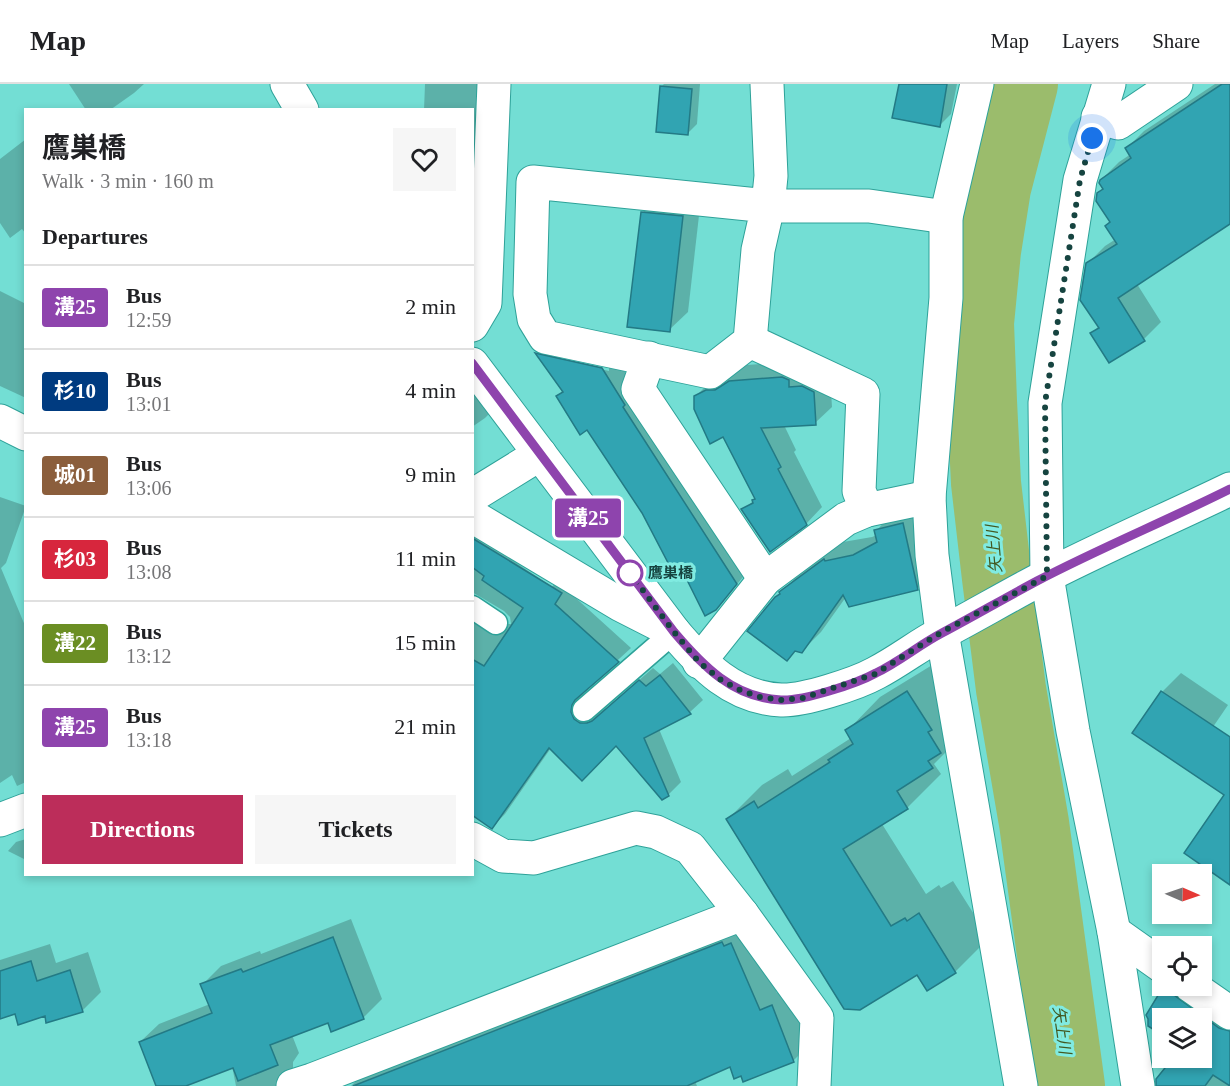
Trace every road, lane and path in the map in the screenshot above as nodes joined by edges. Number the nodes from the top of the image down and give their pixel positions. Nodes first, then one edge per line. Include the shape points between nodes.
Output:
1 (287, 84) edge
2 (494, 84) edge
3 (767, 84) edge
4 (977, 84) edge
5 (1108, 84) edge
6 (1176, 84) edge
7 (301, 108) edge
8 (1098, 117) junction
9 (768, 206) junction
10 (946, 217) junction
11 (474, 322) edge
12 (750, 341) junction
13 (649, 358) junction
14 (474, 367) edge
15 (0, 421) edge
16 (24, 433) edge
17 (540, 454) junction
18 (1230, 489) edge
19 (474, 495) edge
20 (929, 496) junction
21 (867, 510) junction
22 (474, 517) edge
23 (1043, 578) junction
24 (765, 579) junction
25 (474, 608) edge
26 (496, 623) dead end
27 (947, 630) junction
28 (674, 632) junction
29 (699, 662) junction
30 (584, 710) dead end
31 (24, 811) edge
32 (0, 820) edge
33 (474, 840) edge
34 (742, 914) junction
35 (1114, 932) junction
36 (1152, 959) edge
37 (1205, 996) edge
38 (1230, 1013) edge
39 (306, 1084) edge
40 (814, 1086) edge
41 (1021, 1086) edge
42 (1138, 1086) edge

1 - 7 street
2 - 11 street via 485,303
3 - 9 street via 771,176
4 - 10 street
5 - 8 street
6 - 8 street via 1118,123
8 - 23 street via 1080,180 1045,403
9 - 10 street via 869,206
9 - 12 street via 758,250
9 - 13 street via 533,182 530,294 534,319 546,337
10 - 20 street via 946,298
12 - 13 street via 710,372
12 - 21 street via 863,394 859,491
13 - 24 street via 638,389
14 - 17 street
15 - 16 street
17 - 19 street
17 - 28 street
18 - 23 street
20 - 21 street
20 - 27 street via 932,555
21 - 24 street via 846,519
22 - 28 street
23 - 27 street
23 - 35 street
24 - 29 street
25 - 26 lane
27 - 29 street via 875,674 803,698 782,700 742,691
27 - 41 street
28 - 29 street
28 - 30 lane
31 - 32 street
33 - 34 street via 503,856 534,858 636,828 656,832 690,848
34 - 39 street
34 - 40 street via 817,1018
35 - 36 street
35 - 42 street
37 - 38 street

